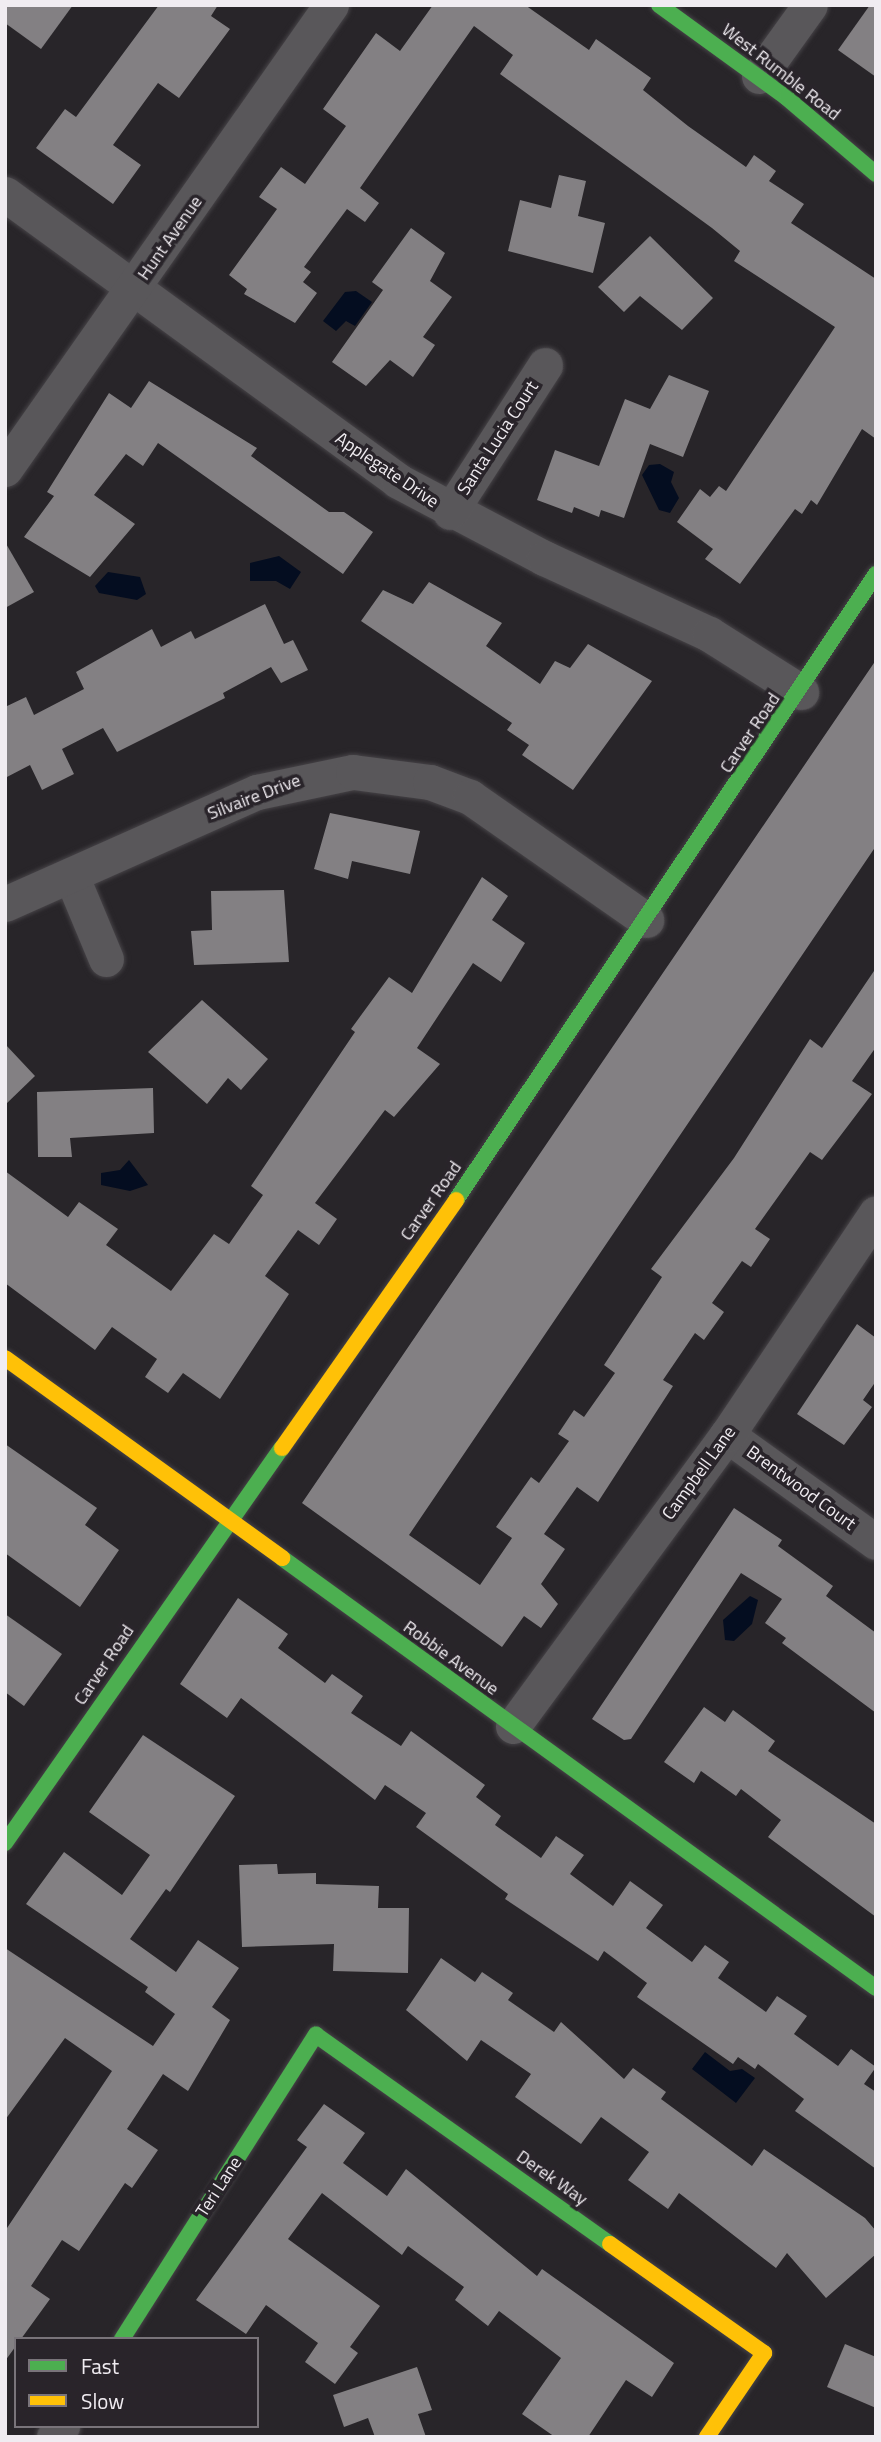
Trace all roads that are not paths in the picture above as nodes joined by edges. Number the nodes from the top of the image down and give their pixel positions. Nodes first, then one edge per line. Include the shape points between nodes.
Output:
1 (331, 5) edge
2 (659, 5) edge
3 (810, 5) edge
4 (759, 76) junction
5 (876, 174) edge
6 (5, 194) edge
7 (134, 290) junction
8 (545, 365) dead end
9 (5, 469) edge
10 (450, 512) junction
11 (876, 574) edge
12 (801, 692) junction
13 (71, 875) junction
14 (5, 904) edge
15 (646, 920) junction
16 (106, 959) dead end
17 (876, 1213) edge
18 (5, 1358) edge
19 (727, 1435) junction
20 (226, 1520) junction
21 (876, 1542) edge
22 (513, 1726) junction
23 (11, 1820) edge
24 (876, 1988) edge
25 (316, 2035) joint
26 (125, 2337) edge
27 (707, 2437) edge

1 - 7 street, Hunt Avenue
2 - 4 street, West Rumble Road
3 - 4 street
4 - 5 street, West Rumble Road
6 - 7 street, Applegate Drive
7 - 9 street, Hunt Avenue
7 - 10 street, Applegate Drive
8 - 10 street, Santa Lucia Court
10 - 12 street, Applegate Drive via 709,634
11 - 12 street, Carver Road
12 - 15 street, Carver Road
13 - 14 street, Silvaire Drive
13 - 15 street, Silvaire Drive via 257,792 306,777 390,774 470,797
13 - 16 street
15 - 20 street, Carver Road
17 - 19 street, Campbell Lane
18 - 20 street, Robbie Avenue
19 - 21 street, Brentwood Court
19 - 22 street, Campbell Lane
20 - 22 street, Robbie Avenue
20 - 23 street, Carver Road
22 - 24 street, Robbie Avenue
25 - 26 street, Teri Lane
25 - 27 street, Derek Way via 764,2353

